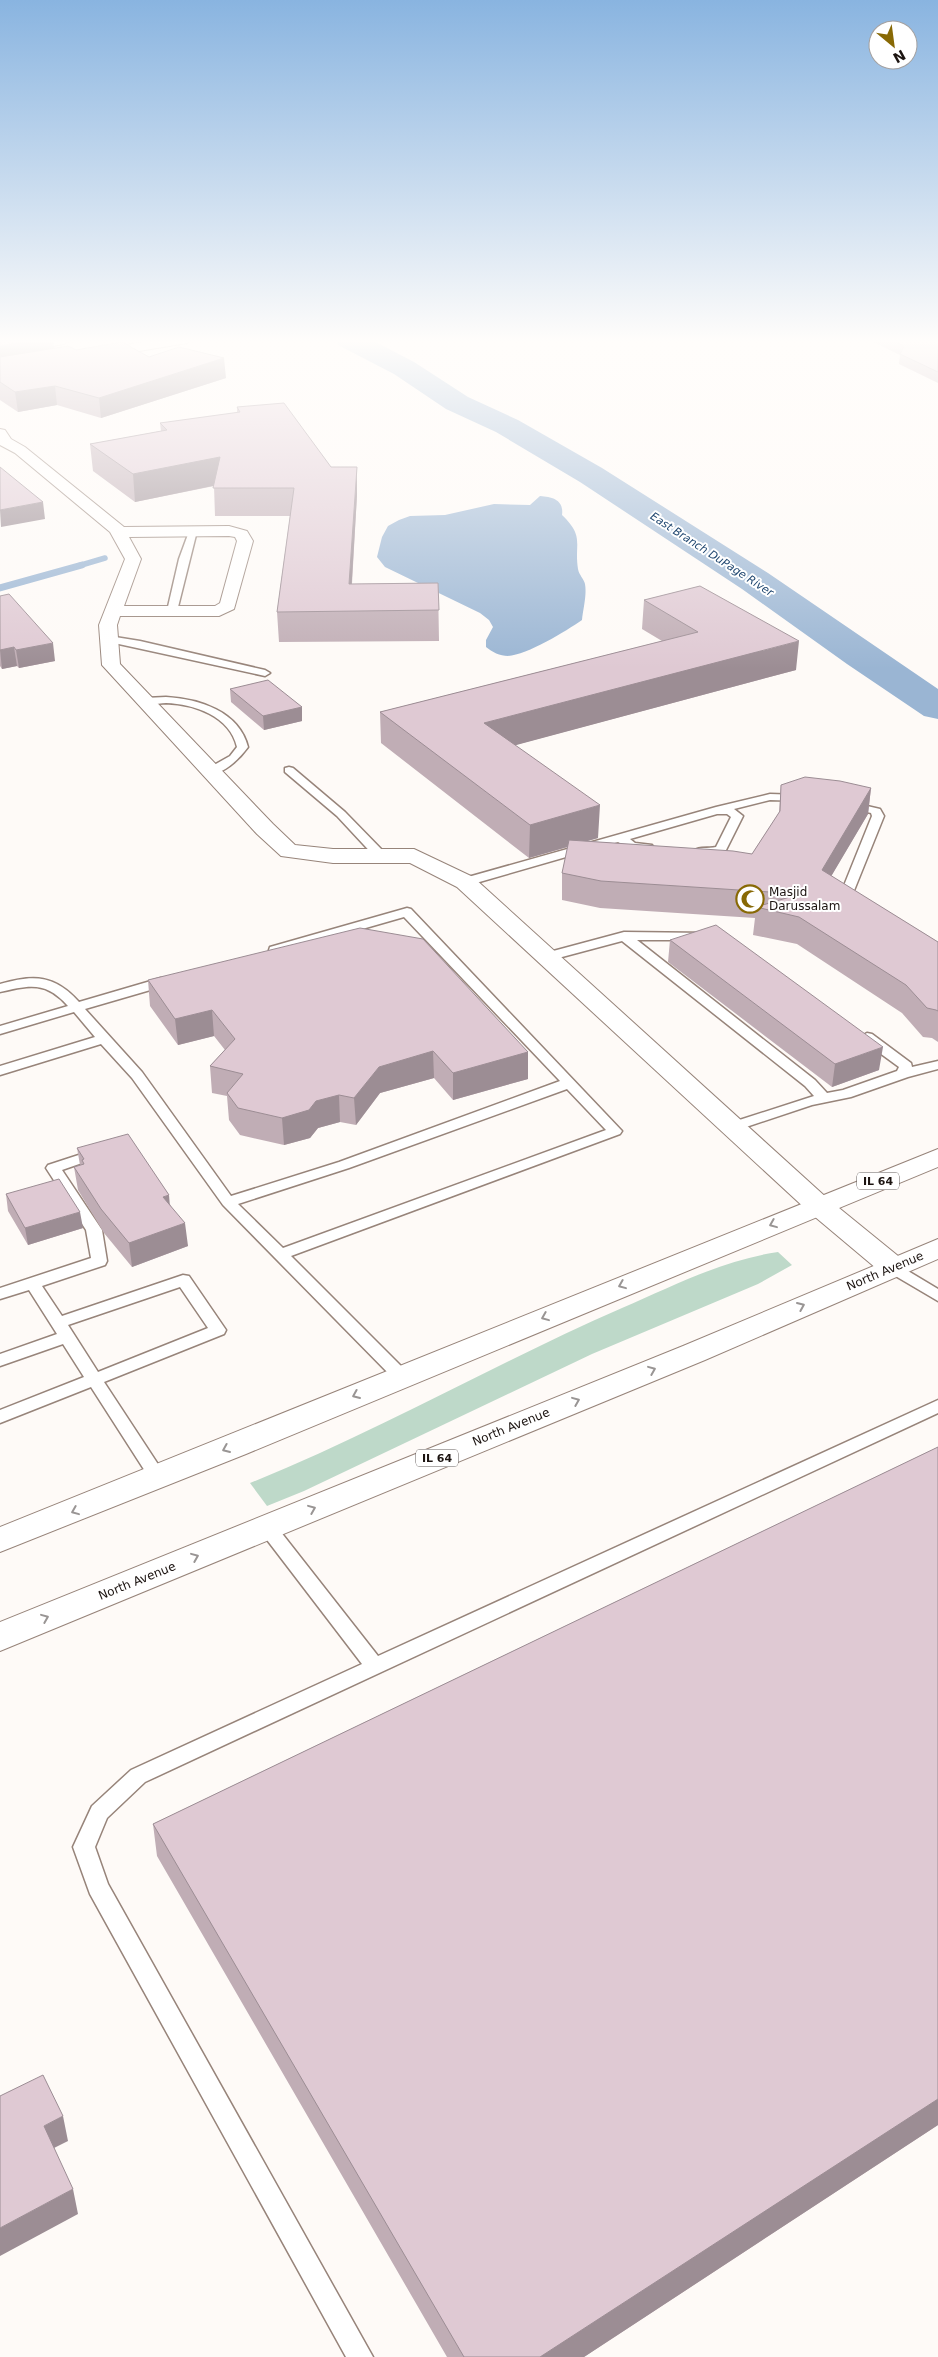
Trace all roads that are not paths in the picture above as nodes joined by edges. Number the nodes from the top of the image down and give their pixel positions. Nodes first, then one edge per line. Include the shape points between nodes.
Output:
1 (18, 449) edge
2 (194, 531) junction
3 (118, 532) junction
4 (114, 610) junction
5 (172, 610) junction
6 (109, 639) junction
7 (264, 673) dead end
8 (146, 701) junction
9 (289, 770) dead end
10 (211, 771) junction
11 (814, 800) edge
12 (842, 804) edge
13 (716, 811) junction
14 (620, 838) junction
15 (661, 849) edge
16 (690, 851) edge
17 (381, 856) junction
18 (465, 882) junction
19 (859, 911) edge
20 (624, 936) junction
21 (716, 939) edge
22 (266, 952) edge
23 (547, 957) junction
24 (181, 977) edge
25 (0, 988) edge
26 (77, 1007) junction
27 (0, 1030) edge
28 (859, 1031) edge
29 (105, 1038) junction
30 (938, 1065) edge
31 (0, 1071) edge
32 (903, 1074) junction
33 (569, 1083) junction
34 (823, 1098) junction
35 (732, 1127) junction
36 (112, 1148) edge
37 (938, 1157) edge
38 (228, 1202) junction
39 (818, 1205) junction
40 (938, 1248) edge
41 (280, 1255) junction
42 (893, 1267) junction
43 (32, 1283) junction
44 (0, 1294) edge
45 (938, 1296) edge
46 (62, 1330) junction
47 (0, 1360) edge
48 (401, 1376) junction
49 (95, 1379) junction
50 (938, 1406) edge
51 (0, 1417) edge
52 (158, 1478) junction
53 (267, 1527) junction
54 (0, 1540) edge
55 (0, 1637) edge
56 (375, 1666) junction
57 (360, 2357) edge

1 - 3 street
2 - 3 street
2 - 5 lane
2 - 5 street via 228,531 241,534 245,541 228,605 219,610
3 - 4 street via 133,560
4 - 5 street
4 - 6 street via 108,625
6 - 7 lane
6 - 8 street via 111,664
8 - 10 street
8 - 10 lane via 174,699 194,702 214,711 240,734 243,747 234,758
9 - 17 lane via 341,814
10 - 17 street via 289,851 333,856
11 - 13 lane via 770,797
12 - 19 lane via 870,808 878,816 847,893 846,899
13 - 14 lane
13 - 16 lane via 737,816 720,848 709,853
14 - 15 lane via 632,846
14 - 18 lane
17 - 18 street via 414,856
18 - 23 street
20 - 21 lane via 708,936
20 - 23 lane
20 - 34 lane via 810,1083
22 - 33 lane via 407,912
23 - 35 street
24 - 26 lane
25 - 26 lane via 32,981 50,984
26 - 27 lane
26 - 29 lane
28 - 32 lane via 906,1066
29 - 31 lane
29 - 38 lane via 137,1075
30 - 32 lane
32 - 34 lane via 846,1094
33 - 38 lane via 344,1165
33 - 41 lane via 616,1131
34 - 35 lane
35 - 39 street
36 - 43 lane via 53,1168 94,1230 99,1261
37 - 39 street, IL 64
38 - 41 lane
39 - 42 street
39 -> 48 street, IL 64
40 - 42 street, North Avenue / IL 64
41 - 48 lane
42 - 45 lane
53 -> 42 street, North Avenue / IL 64 via 694,1353
43 - 44 lane
43 - 46 lane
46 - 47 lane
46 - 49 lane
46 - 49 lane via 183,1280 218,1330
48 -> 52 street, IL 64
49 - 51 lane
49 - 52 lane
50 - 56 lane
52 -> 54 street, IL 64
55 -> 53 street, North Avenue / IL 64
53 - 56 lane
56 - 57 lane via 138,1776 99,1812 84,1847 98,1887

